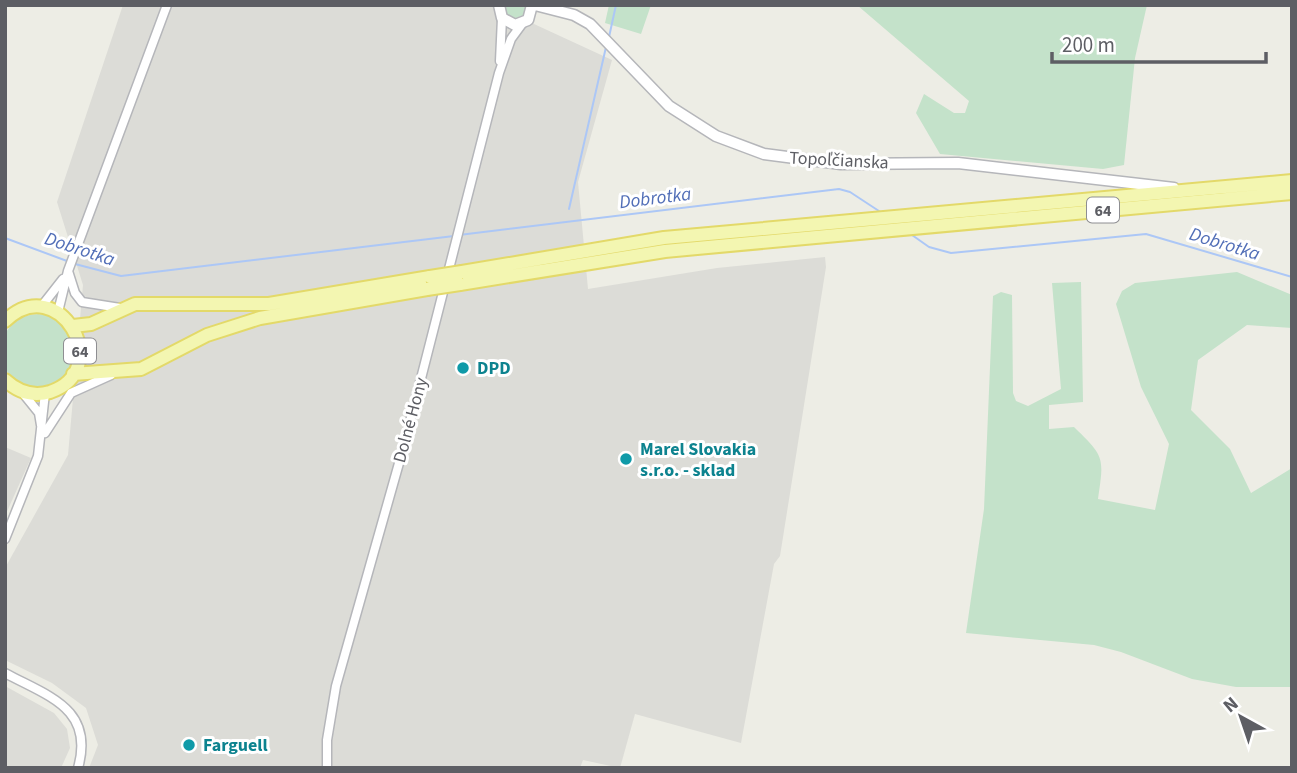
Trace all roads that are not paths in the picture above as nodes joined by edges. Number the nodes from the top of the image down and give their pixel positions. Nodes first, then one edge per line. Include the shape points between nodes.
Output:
1 (167, 5) edge
2 (533, 5) edge
3 (499, 9) edge
4 (522, 24) junction
5 (499, 73) junction
6 (1292, 181) edge
7 (1193, 190) junction
8 (1292, 193) edge
9 (68, 271) junction
10 (461, 278) junction
11 (428, 283) junction
12 (40, 307) junction
13 (121, 309) junction
14 (58, 312) junction
15 (8, 314) edge
16 (73, 326) junction
17 (117, 373) junction
18 (73, 374) junction
19 (5, 380) edge
20 (21, 391) junction
21 (45, 393) junction
22 (42, 439) junction
23 (5, 540) edge
24 (5, 673) edge
25 (78, 768) edge
26 (327, 768) edge

1 - 9 street
2 - 4 street
2 - 7 street, Topoľčianska via 590,24 669,106 716,136 764,153 841,164 958,163
3 - 4 street via 511,25
3 - 5 street, Dolné Hony
4 - 5 street, Dolné Hony via 511,39
5 - 26 street, Dolné Hony via 336,686
6 - 7 main road, 64
7 - 10 main road, 64 via 664,238
8 - 10 main road, 64 via 666,251
9 - 12 street
9 - 13 street via 82,302
9 - 14 street
10 - 11 main road, 64, bridge
11 - 13 main road, 64 via 269,304 155,301
11 - 17 main road, 64 via 260,318 207,335 141,369
12 - 14 main road, 64
12 - 15 main road
13 - 16 main road, 64 via 91,324
14 - 16 main road, 64
16 - 18 main road, 64 via 80,350
17 - 18 main road, 64
17 - 22 street via 71,393
18 - 21 main road, 64 via 66,383
19 - 20 main road
20 - 21 main road
20 - 22 street via 39,414
21 - 22 street
22 - 23 street via 32,478
24 - 25 street via 51,695 73,713 82,755

